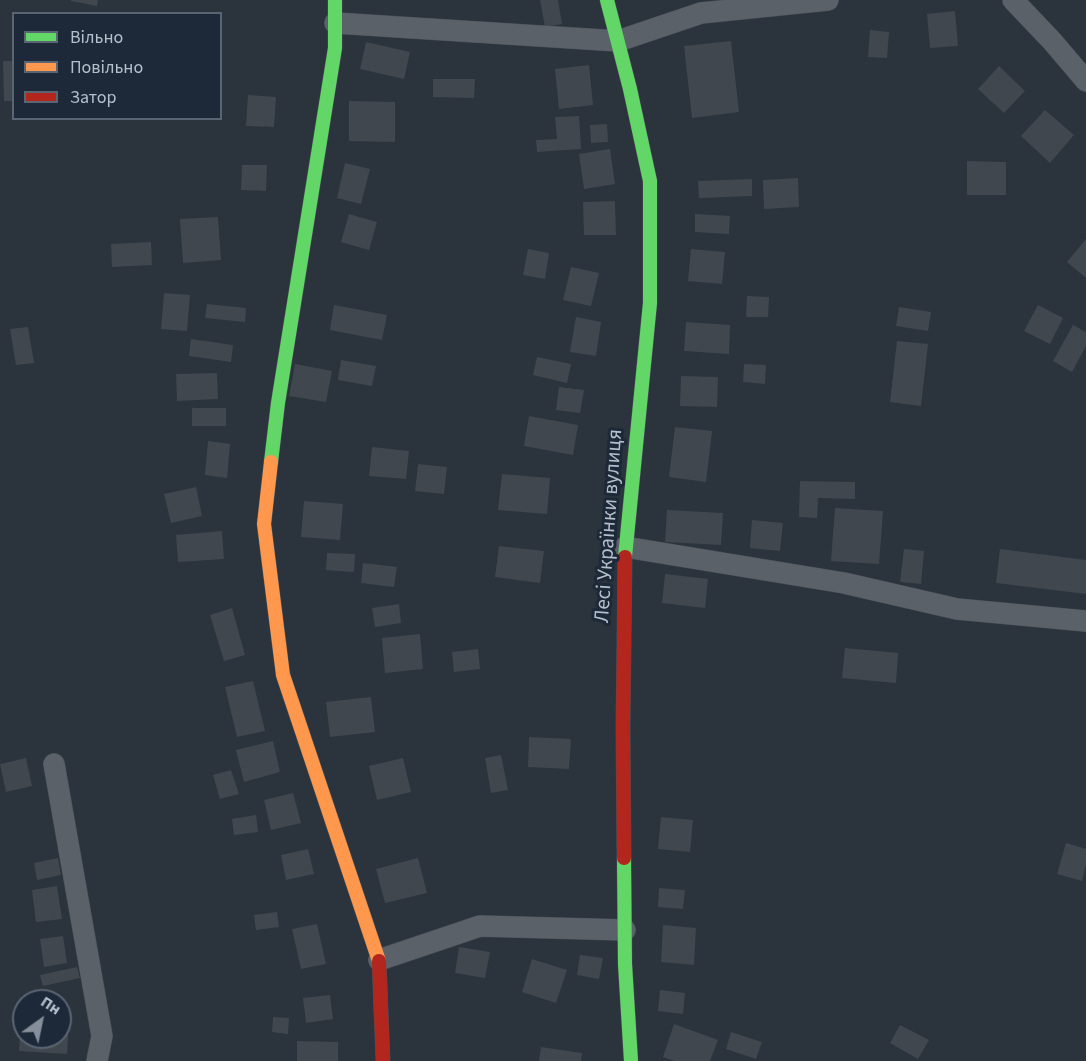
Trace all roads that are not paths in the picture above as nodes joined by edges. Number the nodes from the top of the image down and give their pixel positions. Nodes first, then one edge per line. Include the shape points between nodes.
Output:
1 (335, 0) edge
2 (607, 0) edge
3 (828, 0) edge
4 (1013, 0) edge
5 (335, 23) junction
6 (618, 41) junction
7 (1086, 81) edge
8 (625, 547) junction
9 (1086, 621) edge
10 (54, 764) dead end
11 (625, 930) junction
12 (379, 960) junction
13 (98, 1061) edge
14 (383, 1061) edge
15 (631, 1061) edge

1 - 5 street
2 - 6 street, Лесі Українки вулиця
3 - 6 street via 701,13
4 - 7 street
5 - 6 street
5 - 12 street via 335,48 278,403 264,524 283,675
6 - 8 street, Лесі Українки вулиця via 650,181 650,303
8 - 9 street via 844,583 957,609
8 - 11 street, Лесі Українки вулиця
10 - 13 street via 102,1036
11 - 12 street via 480,926
11 - 15 street, Лесі Українки вулиця
12 - 14 street

